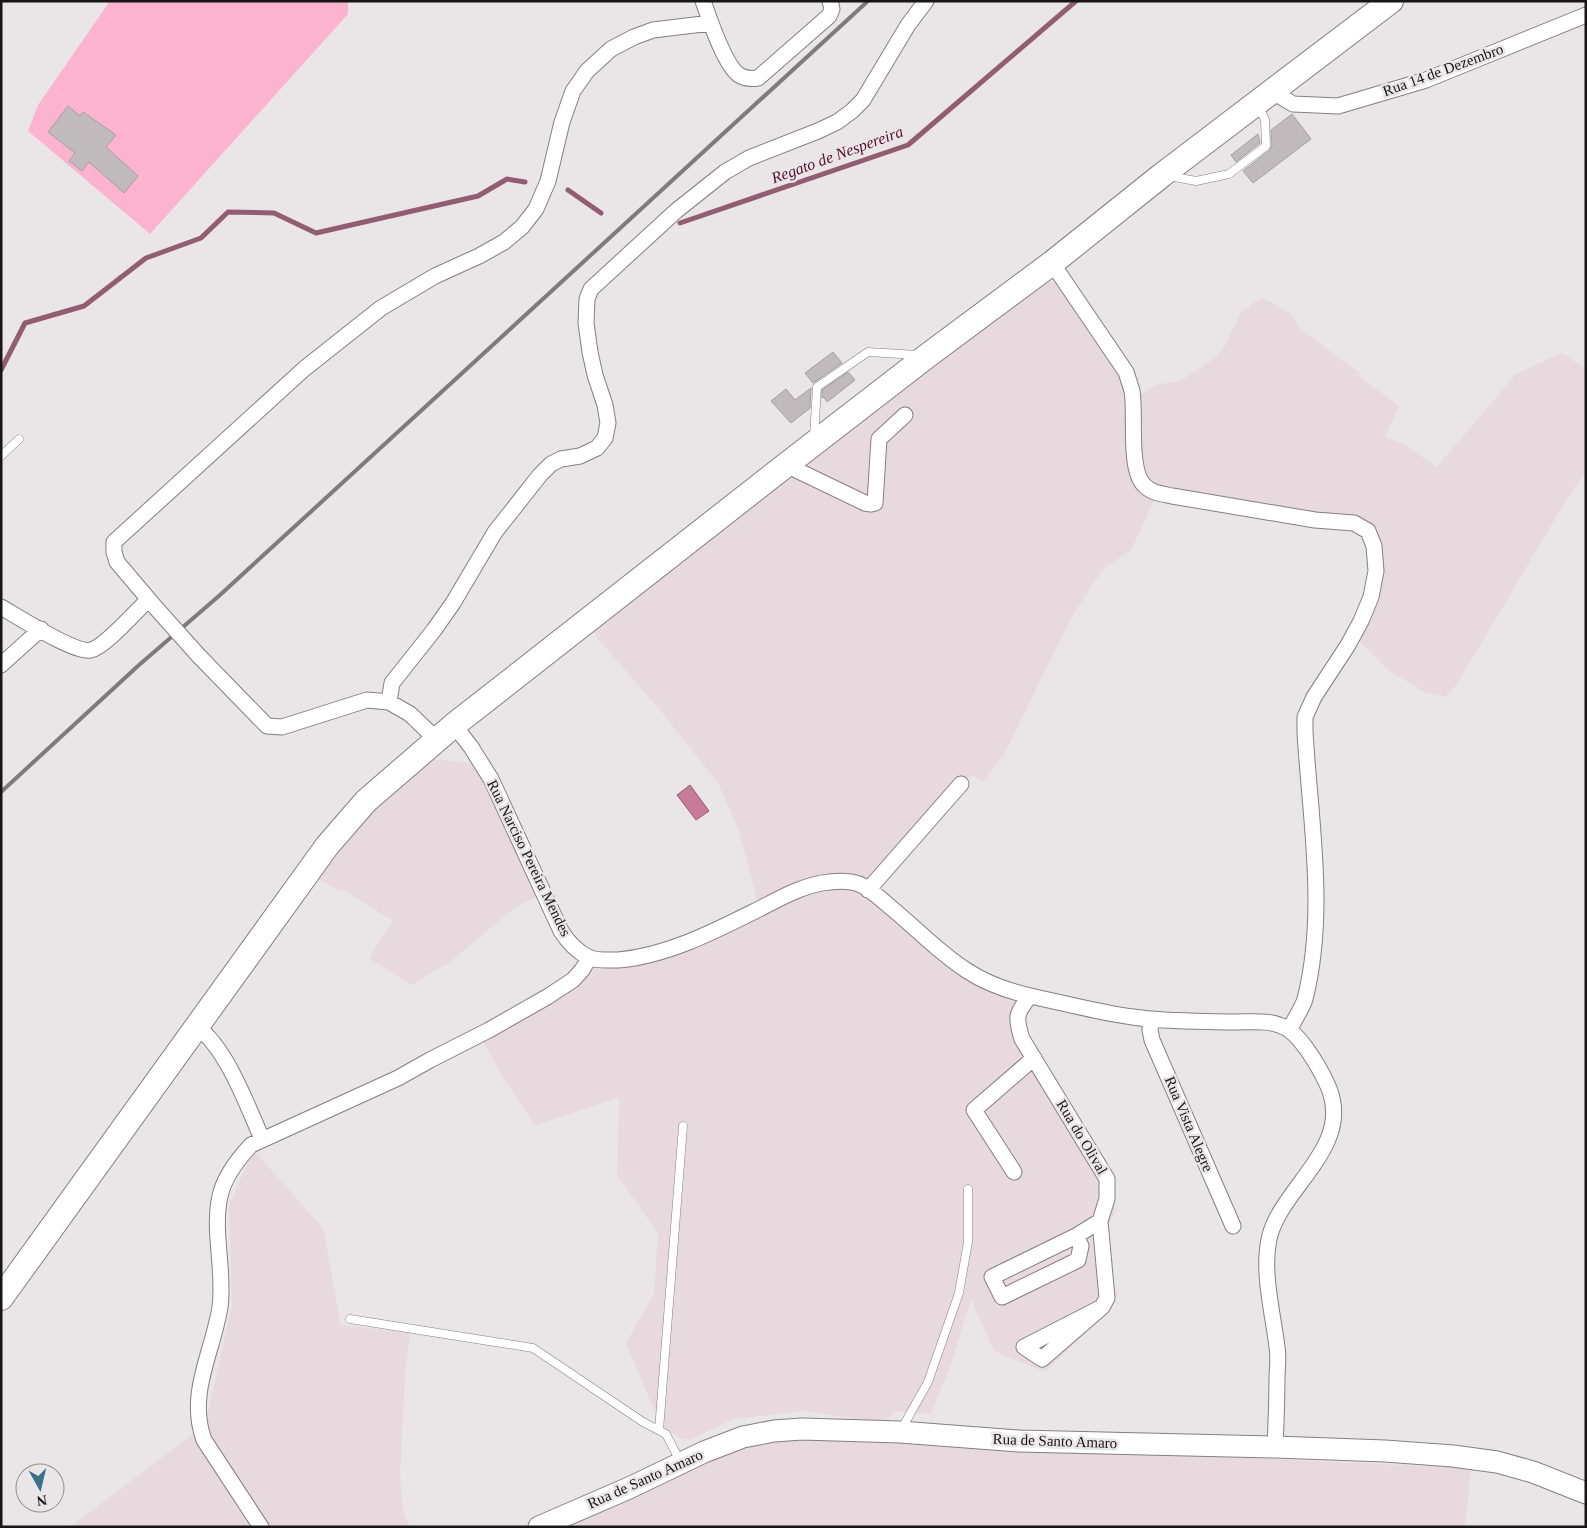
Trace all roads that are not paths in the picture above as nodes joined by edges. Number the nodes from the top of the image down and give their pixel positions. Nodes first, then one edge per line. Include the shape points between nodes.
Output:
1 (703, 1) edge
2 (830, 1) edge
3 (926, 1) edge
4 (1391, 1) edge
5 (1586, 15) edge
6 (711, 23) junction
7 (1263, 96) junction
8 (1162, 175) junction
9 (1052, 263) junction
10 (927, 356) junction
11 (905, 415) dead end
12 (19, 439) dead end
13 (814, 443) junction
14 (1, 456) edge
15 (786, 465) junction
16 (152, 604) junction
17 (1, 607) edge
18 (41, 629) junction
19 (1, 665) edge
20 (389, 702) junction
21 (445, 732) junction
22 (961, 784) dead end
23 (868, 890) junction
24 (589, 958) junction
25 (1030, 996) junction
26 (1151, 1019) junction
27 (196, 1027) junction
28 (1289, 1030) junction
29 (1034, 1058) junction
30 (683, 1126) dead end
31 (262, 1139) junction
32 (1014, 1172) dead end
33 (968, 1189) dead end
34 (1100, 1220) junction
35 (1233, 1226) dead end
36 (1076, 1236) junction
37 (1, 1298) edge
38 (1102, 1307) dead end
39 (350, 1319) dead end
40 (659, 1430) junction
41 (900, 1432) junction
42 (1275, 1447) junction
43 (681, 1463) junction
44 (1586, 1493) edge
45 (261, 1527) edge
46 (538, 1527) edge

1 - 6 street
2 - 6 street via 832,9 829,16 758,78 739,76 731,67
3 - 20 street via 852,111 837,122 749,158 725,172 676,211 591,289 587,299 586,323 608,423 605,438 597,448 580,456 561,459 540,475 495,532 434,630 392,683
4 - 7 main road
5 - 7 street, Rua 14 de Dezembro via 1426,80 1338,106 1293,104
6 - 16 street via 653,30 612,49 587,71 573,92 548,181 536,210 522,227 504,242 435,276 381,308 304,369 114,542 117,562
7 - 8 main road
7 - 8 lane via 1266,146 1229,174 1196,181
8 - 9 main road
9 - 10 main road
9 - 28 street via 1126,372 1132,391 1133,447 1143,484 1153,492 1172,496 1315,520 1354,523 1368,530 1374,546 1376,571 1371,597 1348,645 1305,716 1315,869 1314,946 1304,1001
10 - 13 main road
10 - 13 lane via 868,352 817,387
11 - 15 street via 879,439 876,502 865,503
12 - 14 lane
13 - 15 main road
15 - 21 main road
16 - 18 street via 91,650 78,649
16 - 20 street, bridge via 266,726 282,727 367,700
17 - 18 street
18 - 19 street
20 - 21 street, Rua Narciso Pereira Mendes
21 - 24 street, Rua Narciso Pereira Mendes via 471,747 491,779 561,931 571,946
21 - 27 main road via 366,801 328,846
22 - 23 street
23 - 24 street via 840,881 820,883 798,889 674,947 632,959
23 - 25 street via 965,969 986,982
24 - 31 street via 573,980 488,1030 398,1078
25 - 26 street
25 - 29 street, Rua do Olival via 1018,1010 1017,1025
26 - 28 street via 1262,1021
26 - 35 street, Rua Vista Alegre via 1152,1040
27 - 31 street via 215,1046 242,1091
27 - 37 main road
28 - 42 street via 1305,1047 1323,1076 1331,1094 1334,1119 1328,1142 1281,1211 1271,1233 1267,1254 1278,1350
29 - 32 street via 974,1110
29 - 34 street, Rua do Olival via 1107,1179 1107,1199
30 - 40 lane
31 - 45 street via 251,1144 239,1157 220,1196 217,1224 220,1306 198,1396 204,1440
33 - 41 lane via 968,1242 959,1293 928,1382
34 - 36 street
34 - 38 street, Rua do Olival via 1107,1298
36 - 36 street via 992,1277 1002,1297 1078,1260 1081,1246
39 - 40 lane via 533,1348
40 - 43 lane via 666,1434
41 - 42 street, Rua de Santo Amaro via 1019,1440
41 - 43 street, Rua de Santo Amaro via 774,1431 743,1437
42 - 44 street, Rua de Santo Amaro via 1471,1458 1533,1472
43 - 46 street, Rua de Santo Amaro

